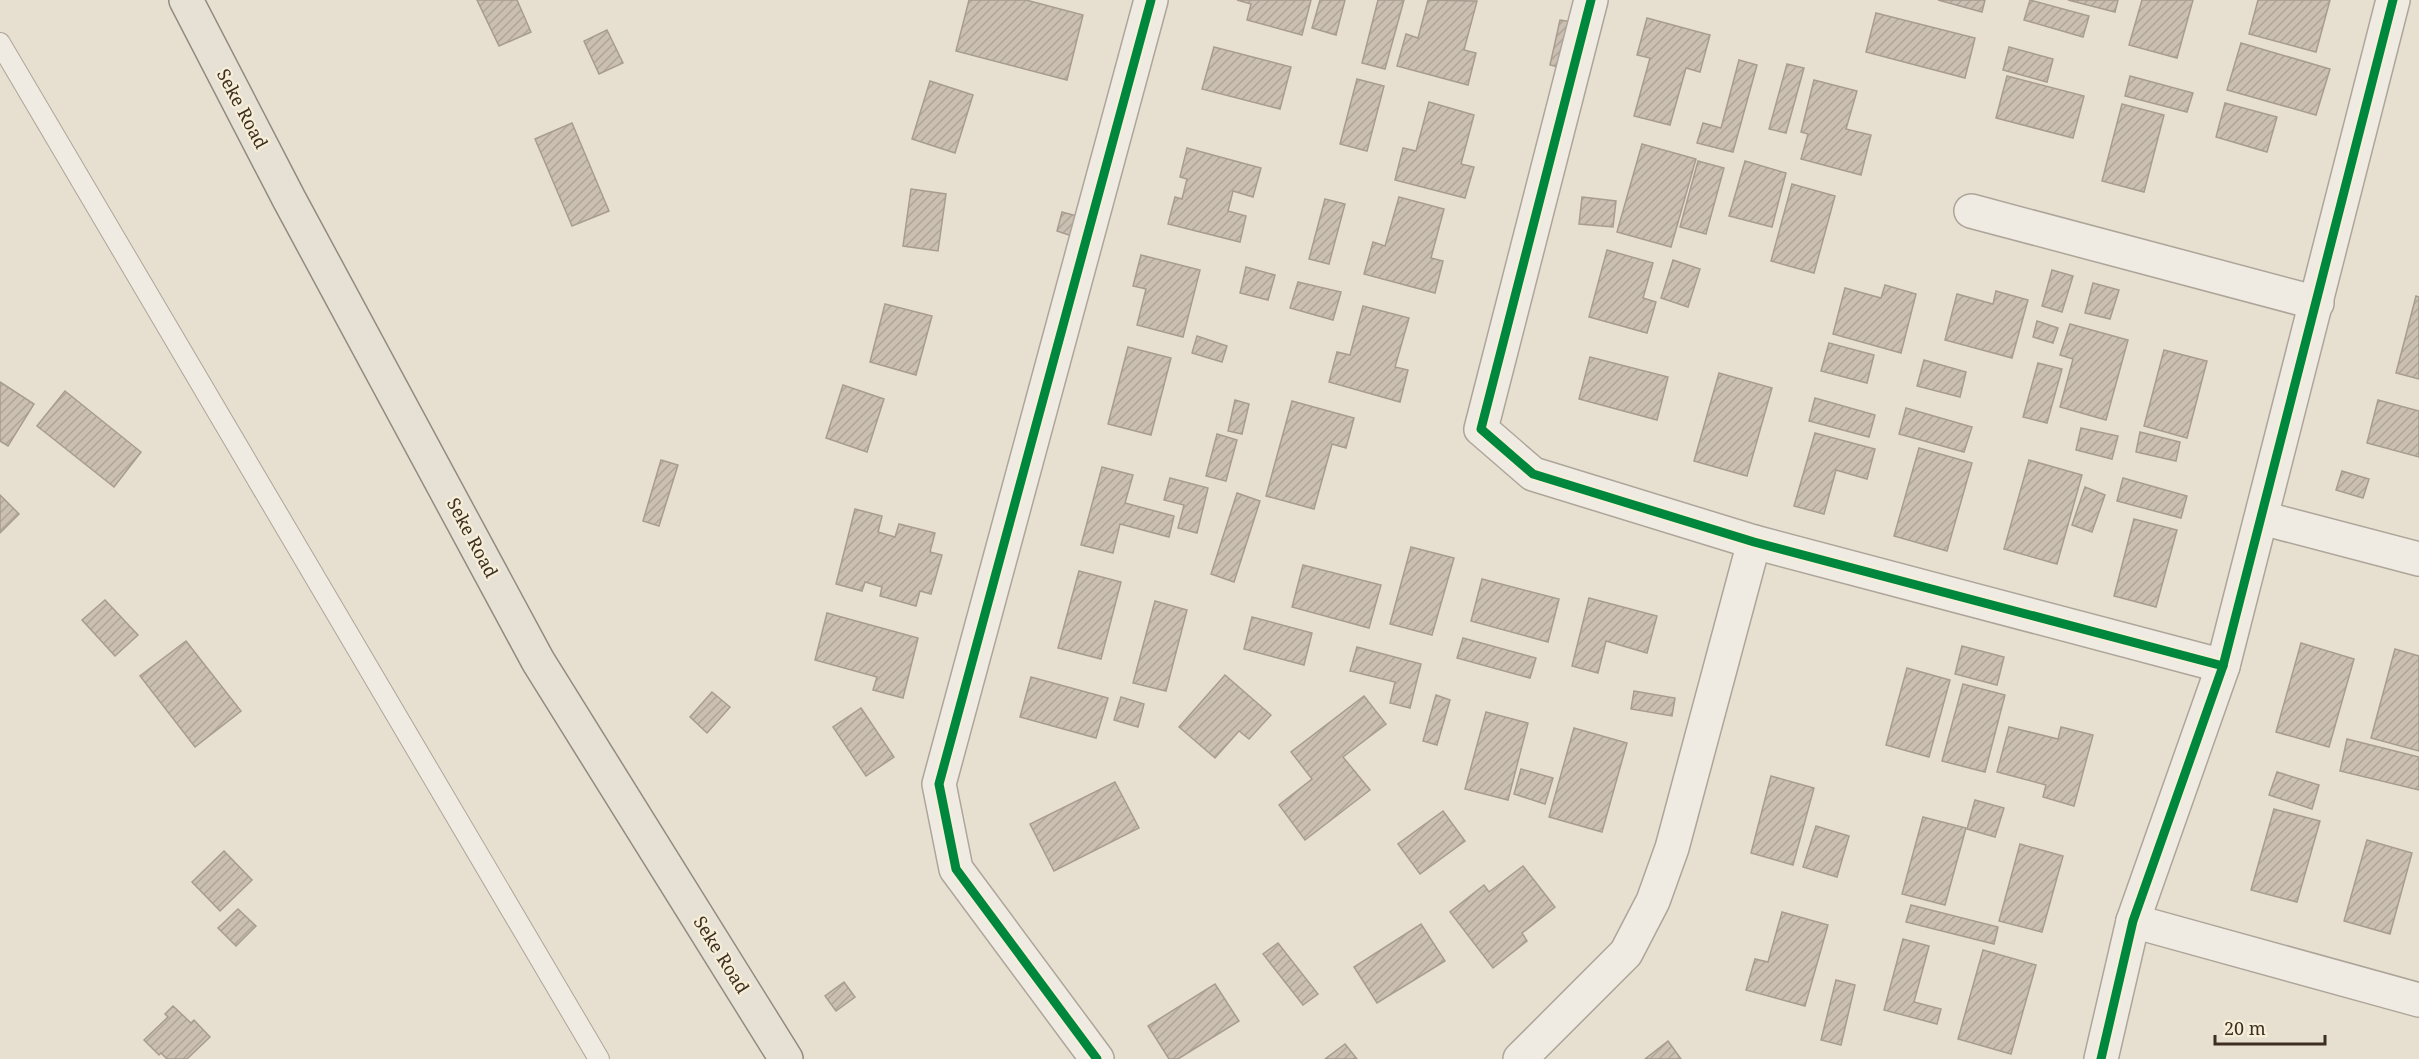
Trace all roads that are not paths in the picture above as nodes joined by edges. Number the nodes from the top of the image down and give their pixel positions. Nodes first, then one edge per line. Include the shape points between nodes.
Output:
1 (186, 0) edge
2 (1151, 0) edge
3 (1591, 0) edge
4 (2393, 0) edge
5 (0, 43) edge
6 (1971, 212) dead end
7 (2316, 303) junction
8 (2262, 518) junction
9 (1754, 542) junction
10 (2419, 559) edge
11 (2223, 666) junction
12 (2133, 921) junction
13 (2419, 1000) edge
14 (599, 1059) edge
15 (786, 1059) edge
16 (1097, 1059) edge
17 (1520, 1059) edge
18 (2101, 1059) edge

1 - 15 main road, Seke Road via 538,660
2 - 16 street via 939,784 956,869
3 - 9 street via 1481,429 1533,474
4 - 7 street
5 - 14 lane
6 - 7 street
7 - 8 street
8 - 10 street
8 - 11 street
9 - 11 street
9 - 17 street via 1672,848 1653,901 1626,953
11 - 12 street
12 - 13 street
12 - 18 street

